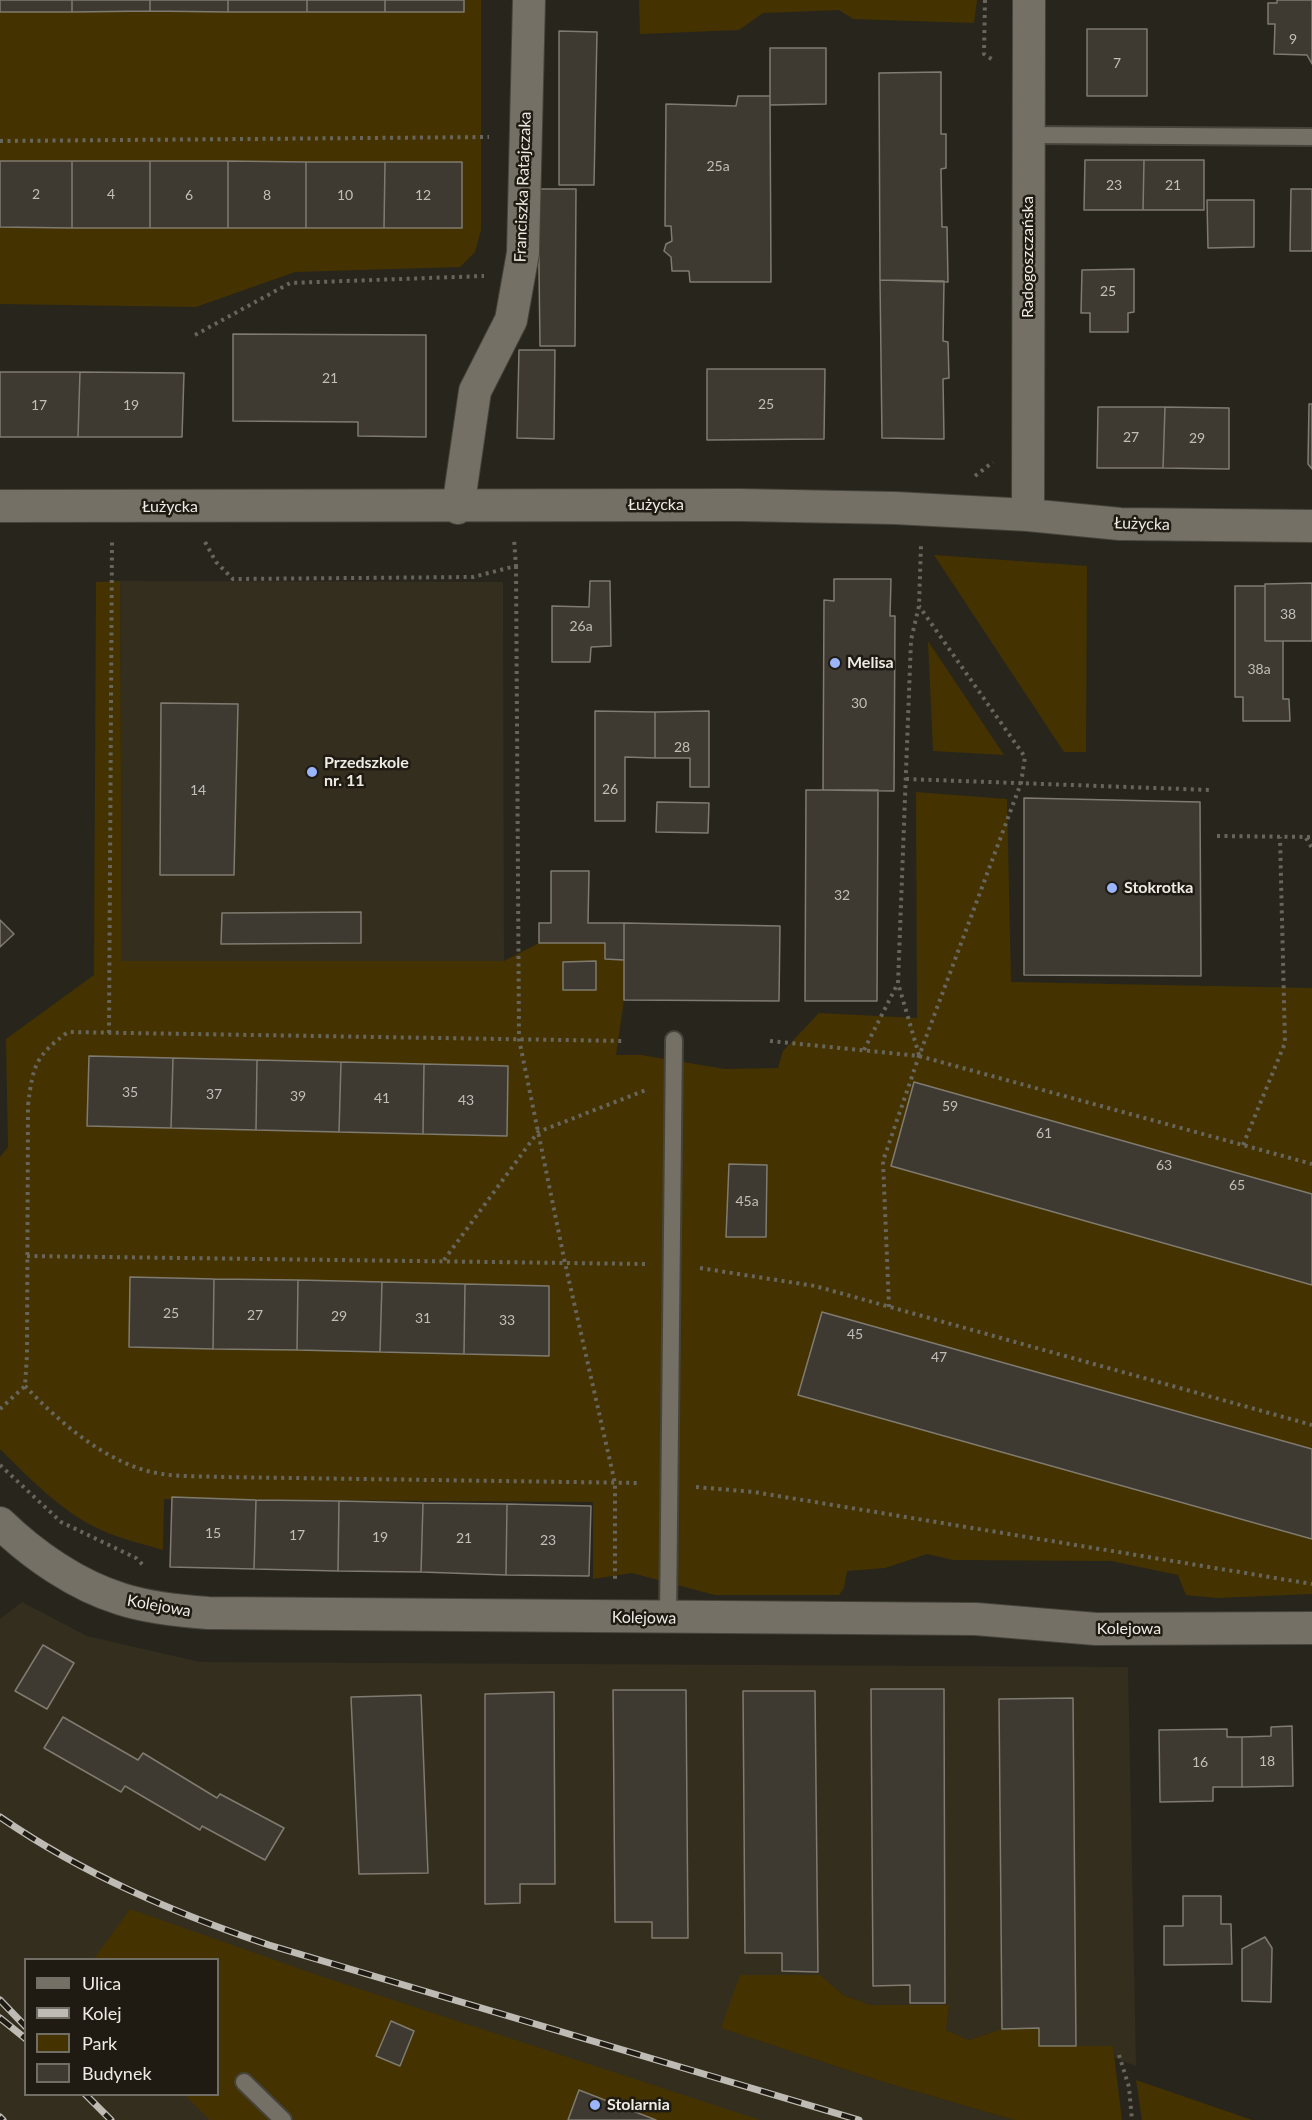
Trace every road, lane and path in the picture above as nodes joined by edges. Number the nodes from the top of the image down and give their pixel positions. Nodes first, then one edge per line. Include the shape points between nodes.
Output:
1 (529, 0) edge
2 (1029, 0) edge
3 (1029, 135) junction
4 (481, 137) dead end
5 (1312, 137) edge
6 (0, 141) edge
7 (519, 274) junction
8 (195, 335) dead end
9 (0, 506) edge
10 (458, 508) junction
11 (1028, 515) junction
12 (1312, 526) edge
13 (514, 534) dead end
14 (921, 538) dead end
15 (101, 539) dead end
16 (112, 539) junction
17 (119, 539) dead end
18 (195, 541) dead end
19 (516, 566) junction
20 (919, 606) junction
21 (906, 779) junction
22 (1021, 783) junction
23 (1210, 790) dead end
24 (1217, 836) dead end
25 (1280, 837) junction
26 (1306, 837) junction
27 (1312, 837) edge
28 (1312, 848) edge
29 (898, 983) junction
30 (109, 1033) junction
31 (519, 1040) junction
32 (674, 1040) dead end
33 (624, 1041) dead end
34 (770, 1041) dead end
35 (864, 1050) junction
36 (919, 1056) junction
37 (675, 1079) junction
38 (538, 1132) junction
39 (1243, 1145) junction
40 (1312, 1164) edge
41 (444, 1261) dead end
42 (889, 1306) dead end
43 (0, 1409) edge
44 (0, 1465) edge
45 (0, 1523) edge
46 (153, 1574) dead end
47 (615, 1584) dead end
48 (668, 1618) junction
49 (1312, 1628) edge
50 (1119, 2055) dead end
51 (244, 2082) dead end
52 (283, 2120) edge
53 (1132, 2120) edge

1 - 7 street, Franciszka Ratajczaka via 523,253
2 - 3 street, Radogoszczańska
3 - 5 lane
3 - 11 street, Radogoszczańska
4 - 6 path
7 - 8 path via 290,283
7 - 10 street, Franciszka Ratajczaka via 511,320 475,391
9 - 10 street, Łużycka
10 - 11 street, Łużycka via 740,505
11 - 12 street, Łużycka via 1120,524
13 - 19 path
14 - 20 path
15 - 16 path
16 - 17 path
16 - 30 path
18 - 19 path via 205,542 216,562 233,579 473,577
19 - 31 path
20 - 21 path via 911,640
20 - 22 path via 1025,758
21 - 22 path
21 - 29 path
22 - 23 path
22 - 36 path
24 - 25 path
25 - 26 path
25 - 39 path via 1285,1043
26 - 27 path
26 - 28 path
29 - 35 path
29 - 36 path
30 - 31 path
30 - 43 path via 68,1032 49,1046 33,1070 28,1105 25,1386
31 - 33 path
31 - 38 path
32 - 37 lane
34 - 35 path
35 - 36 path
36 - 39 path
36 - 42 path via 883,1161
37 - 38 path
37 - 48 lane
38 - 41 path
38 - 47 path via 615,1483
39 - 40 path
44 - 46 path via 61,1522 136,1558
45 - 48 street, Kolejowa via 22,1545 72,1576 120,1599 166,1609 237,1614
48 - 49 street, Kolejowa via 976,1619 1096,1629
50 - 53 path via 1129,2087
51 - 52 lane

